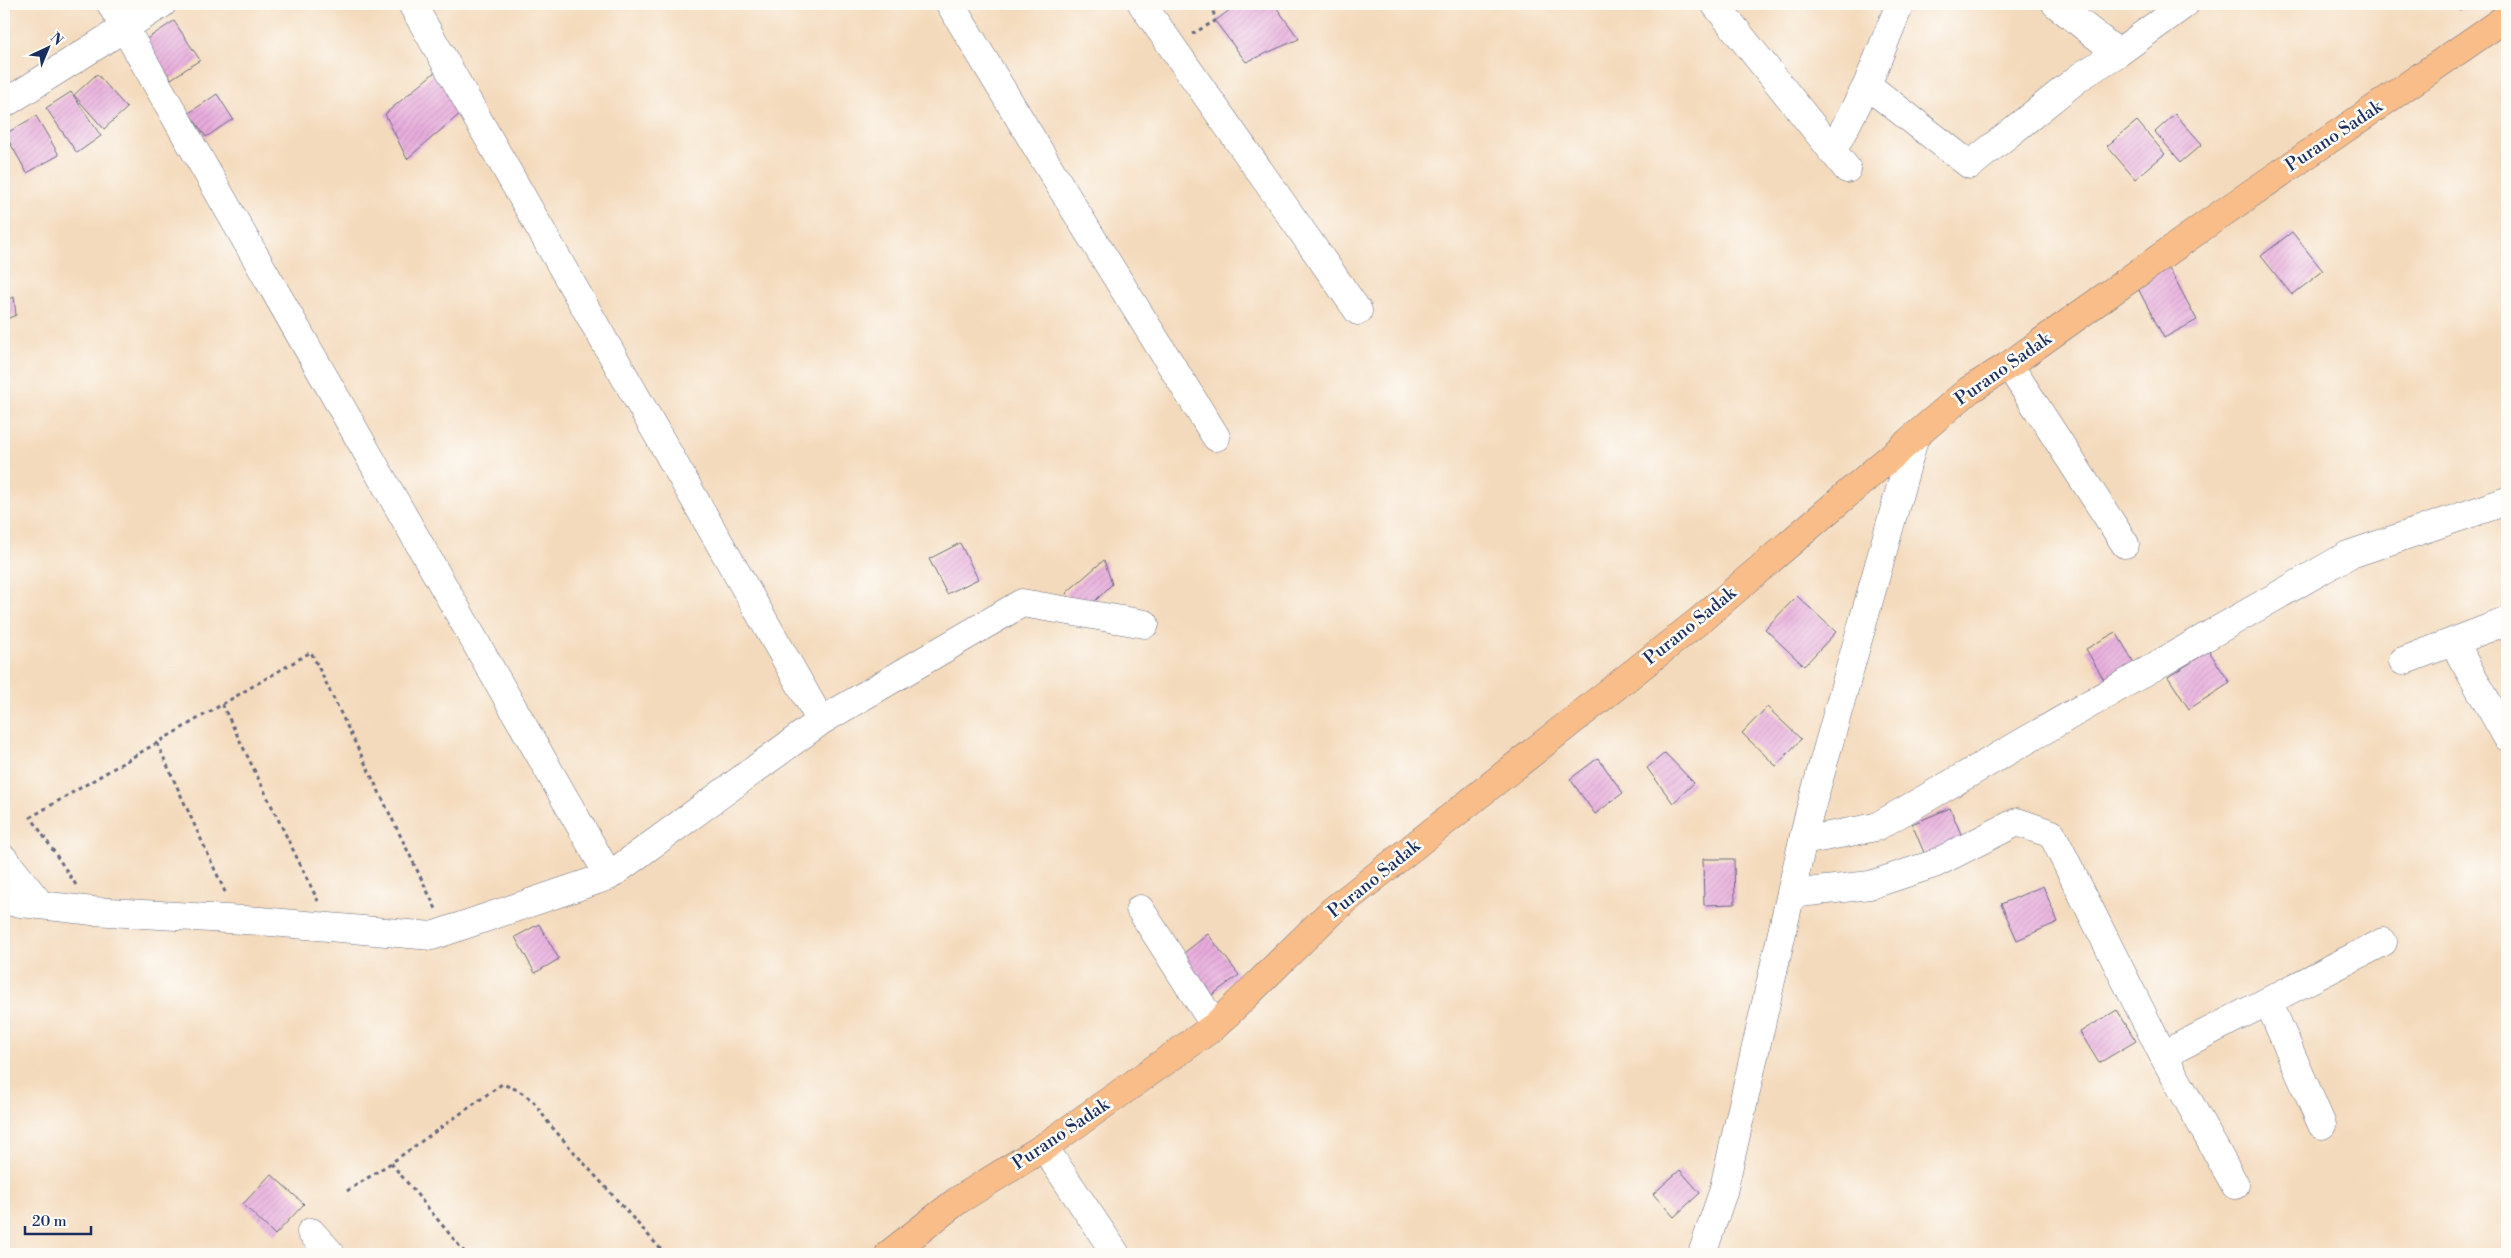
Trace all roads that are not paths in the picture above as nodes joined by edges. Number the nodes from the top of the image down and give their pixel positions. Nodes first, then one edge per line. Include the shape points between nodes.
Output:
1 (110, 4) edge
2 (162, 4) edge
3 (412, 4) edge
4 (950, 4) edge
5 (1142, 4) edge
6 (1715, 4) edge
7 (1900, 4) edge
8 (2056, 4) edge
9 (2184, 4) edge
10 (2507, 17) edge
11 (125, 28) junction
12 (2118, 53) junction
13 (1867, 85) junction
14 (4, 104) edge
15 (1358, 311) dead end
16 (2009, 365) junction
17 (1915, 436) junction
18 (1216, 437) dead end
19 (2507, 501) edge
20 (2125, 544) dead end
21 (2507, 621) edge
22 (1145, 624) dead end
23 (2453, 642) junction
24 (2403, 661) dead end
25 (821, 721) junction
26 (2507, 737) edge
27 (1803, 841) junction
28 (4, 859) edge
29 (609, 876) junction
30 (1791, 894) junction
31 (4, 901) edge
32 (40, 904) junction
33 (1140, 909) dead end
34 (2383, 942) dead end
35 (2268, 1001) junction
36 (1215, 1026) junction
37 (2163, 1055) junction
38 (2322, 1125) dead end
39 (1044, 1147) junction
40 (2235, 1185) dead end
41 (311, 1232) dead end
42 (331, 1254) edge
43 (889, 1254) edge
44 (1116, 1254) edge
45 (1702, 1254) edge

1 - 11 street
2 - 11 street
3 - 25 street
4 - 18 street
5 - 15 street
6 - 13 street via 1840,161
7 - 13 street
8 - 12 street
9 - 12 street
10 - 16 main road, Purano Sadak
11 - 14 street
11 - 29 street
12 - 13 street via 2081,76 1970,166
16 - 17 main road, Purano Sadak via 1969,390
16 - 20 street
17 - 27 street
17 - 36 main road, Purano Sadak via 1700,620 1332,911
19 - 27 street via 2348,555 1876,827
21 - 23 street
22 - 25 street via 1022,603
23 - 24 street
23 - 26 street
25 - 29 street
27 - 30 street
28 - 32 street
29 - 32 street via 432,936 93,911
30 - 37 street via 1870,885 1934,864 2017,822 2052,834
30 - 45 street via 1723,1192
31 - 32 street
33 - 36 street
34 - 35 street
35 - 37 street
35 - 38 street
36 - 39 main road, Purano Sadak
37 - 40 street
39 - 43 main road, Purano Sadak via 957,1201
39 - 44 street
41 - 42 street

